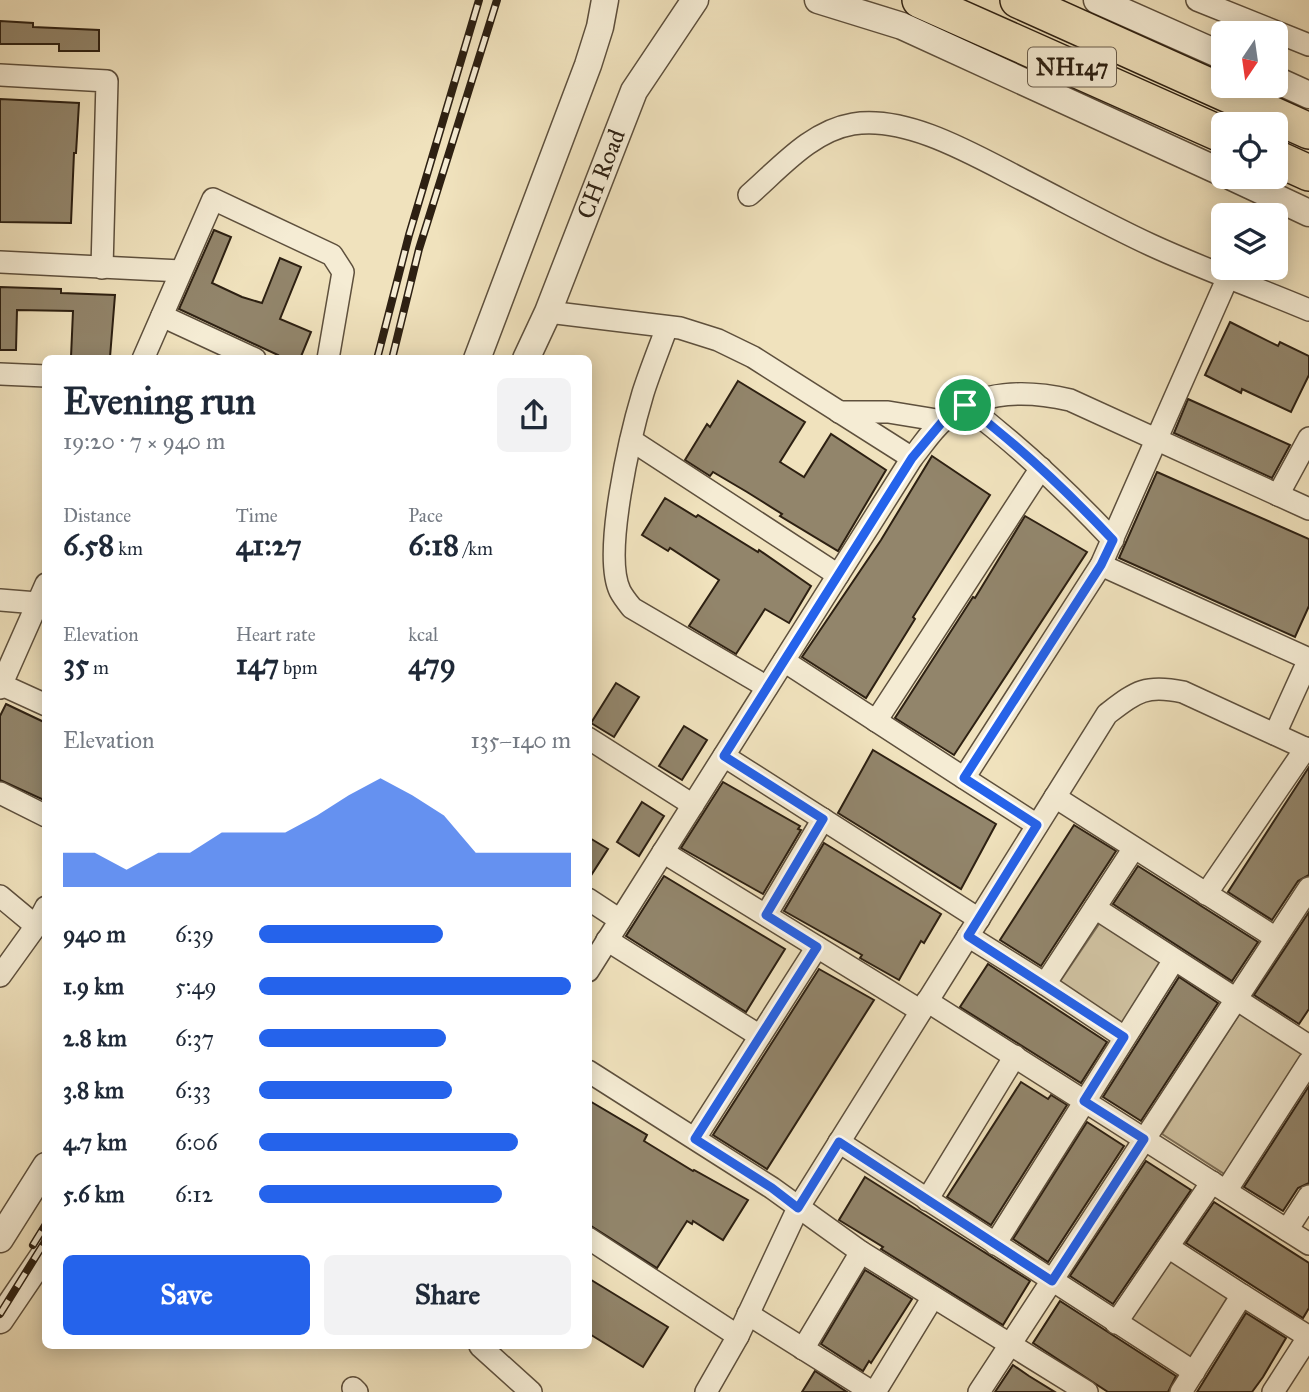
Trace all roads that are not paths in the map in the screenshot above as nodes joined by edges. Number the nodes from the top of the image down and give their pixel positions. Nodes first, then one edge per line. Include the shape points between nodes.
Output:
1 (605, 0) edge
2 (695, 0) edge
3 (818, 0) edge
4 (920, 0) edge
5 (1097, 0) edge
6 (1197, 0) edge
7 (1022, 1) edge
8 (1309, 45) edge
9 (1211, 51) edge
10 (0, 75) edge
11 (1288, 85) edge
12 (1309, 95) edge
13 (1211, 130) edge
14 (1309, 131) edge
15 (1288, 163) edge
16 (1211, 168) edge
17 (1309, 173) edge
18 (1258, 189) edge
19 (749, 195) dead end
20 (1309, 213) edge
21 (0, 262) edge
22 (102, 268) junction
23 (1211, 270) edge
24 (181, 271) junction
25 (1227, 280) edge
26 (1235, 280) edge
27 (1309, 310) edge
28 (548, 312) junction
29 (162, 316) junction
30 (667, 327) junction
31 (145, 355) edge
32 (246, 355) edge
33 (329, 355) edge
34 (479, 355) edge
35 (528, 355) edge
36 (0, 374) edge
37 (42, 376) edge
38 (965, 405) junction
39 (839, 412) junction
40 (943, 421) junction
41 (1309, 438) edge
42 (632, 440) junction
43 (1158, 440) junction
44 (912, 458) junction
45 (1041, 468) junction
46 (1278, 495) junction
47 (1309, 509) edge
48 (1113, 540) junction
49 (1101, 565) junction
50 (838, 575) junction
51 (41, 593) edge
52 (0, 600) edge
53 (1309, 659) edge
54 (784, 661) junction
55 (1, 687) edge
56 (767, 687) junction
57 (42, 703) edge
58 (876, 721) junction
59 (1275, 734) junction
60 (592, 741) edge
61 (1308, 749) edge
62 (724, 756) junction
63 (964, 778) junction
64 (0, 793) edge
65 (1055, 797) junction
66 (693, 805) junction
67 (42, 814) edge
68 (823, 819) junction
69 (1037, 825) junction
70 (1135, 848) junction
71 (663, 852) junction
72 (1309, 888) edge
73 (1206, 894) junction
74 (0, 896) edge
75 (592, 902) edge
76 (1095, 908) junction
77 (766, 915) junction
78 (41, 917) edge
79 (620, 920) junction
80 (973, 927) junction
81 (1276, 938) junction
82 (607, 940) junction
83 (817, 947) junction
84 (1174, 960) junction
85 (592, 964) edge
86 (0, 976) edge
87 (1045, 984) junction
88 (1236, 999) junction
89 (924, 1006) junction
90 (760, 1036) junction
91 (1305, 1036) edge
92 (1124, 1037) junction
93 (1015, 1056) junction
94 (1309, 1062) edge
95 (592, 1074) edge
96 (1084, 1101) junction
97 (695, 1139) junction
98 (1144, 1139) junction
99 (839, 1142) junction
100 (42, 1172) edge
101 (1219, 1187) junction
102 (1309, 1196) edge
103 (927, 1200) junction
104 (798, 1208) junction
105 (1287, 1230) junction
106 (0, 1239) edge
107 (592, 1241) edge
108 (995, 1244) junction
109 (1309, 1244) edge
110 (1168, 1247) junction
111 (861, 1252) junction
112 (42, 1258) edge
113 (1052, 1281) junction
114 (1242, 1295) junction
115 (933, 1297) junction
116 (748, 1314) junction
117 (0, 1320) edge
118 (1116, 1323) junction
119 (738, 1336) junction
120 (1309, 1337) edge
121 (1011, 1345) junction
122 (483, 1349) edge
123 (803, 1349) junction
124 (1194, 1372) junction
125 (715, 1389) edge
126 (1076, 1389) edge
127 (531, 1392) edge
128 (873, 1392) edge
129 (979, 1392) edge
130 (1181, 1392) edge
131 (1273, 1392) edge

1 - 34 street, CH Road via 588,65
2 - 28 street, CH Road via 634,92
3 - 16 street via 902,26
4 - 13 highway, NH147
5 - 9 street
6 - 8 street
7 - 14 highway, NH147
10 - 22 street via 107,81
11 - 12 street
15 - 17 highway
18 - 20 street
19 - 23 street via 822,134 853,124 885,124 919,132 977,157
21 - 22 street
22 - 24 street
24 - 29 street
24 - 33 street via 212,199 332,255 343,272
25 - 43 street
26 - 27 street
28 - 30 street
28 - 35 street, CH Road
29 - 31 street
29 - 32 street
30 - 39 street via 718,340 753,357
30 - 42 street via 643,391
36 - 37 street
38 - 40 street
38 - 43 street via 998,396 1040,393 1070,400
38 - 45 street
39 - 40 street via 888,412
39 - 44 street
40 - 44 street
41 - 46 street
42 - 50 street
42 - 56 street via 614,540 619,590 632,608
43 - 46 street
43 - 48 street
44 - 50 street
45 - 48 street
45 - 58 street
46 - 47 street
48 - 49 street
49 - 53 street
49 - 63 street
50 - 54 street
51 - 52 street
51 - 55 street
53 - 59 street
54 - 56 street
54 - 58 street
55 - 57 street
56 - 62 street
58 - 63 street
59 - 61 street
59 - 65 street via 1183,692 1162,687 1134,693 1107,714
60 - 66 street
61 - 73 street
62 - 66 street
62 - 68 street
63 - 69 street
64 - 67 street
65 - 69 street
65 - 70 street
66 - 71 street
68 - 77 street
68 - 80 street
69 - 80 street
70 - 73 street
70 - 76 street
71 - 77 street
71 - 79 street
72 - 81 street
73 - 81 street
74 - 78 street
75 - 79 street
76 - 84 street
76 - 87 street
77 - 83 street
78 - 86 street
79 - 82 street
80 - 87 street
80 - 89 street
81 - 88 street
82 - 85 street
82 - 90 street
83 - 89 street
83 - 90 street
84 - 88 street
84 - 92 street
87 - 92 street
88 - 91 street
88 - 98 street
89 - 93 street
89 - 99 street
90 - 97 street
92 - 96 street
93 - 96 street
93 - 103 street
94 - 101 street
95 - 97 street
96 - 98 street
96 - 108 street
97 - 104 street
98 - 101 street
98 - 113 street
99 - 103 street
99 - 104 street
100 - 106 street
101 - 105 street
101 - 110 street
102 - 105 street
103 - 108 street
104 - 111 street
104 - 116 street
105 - 109 street
107 - 119 street
108 - 113 street
110 - 114 street
110 - 118 street
111 - 115 street
111 - 123 street
112 - 117 street
113 - 118 street
113 - 121 street
114 - 120 street
114 - 124 street
115 - 121 street
115 - 128 street
116 - 119 street
116 - 123 street
118 - 124 street
119 - 125 street
120 - 131 street
121 - 126 street
121 - 129 street
122 - 127 street
123 - 128 street
124 - 130 street

